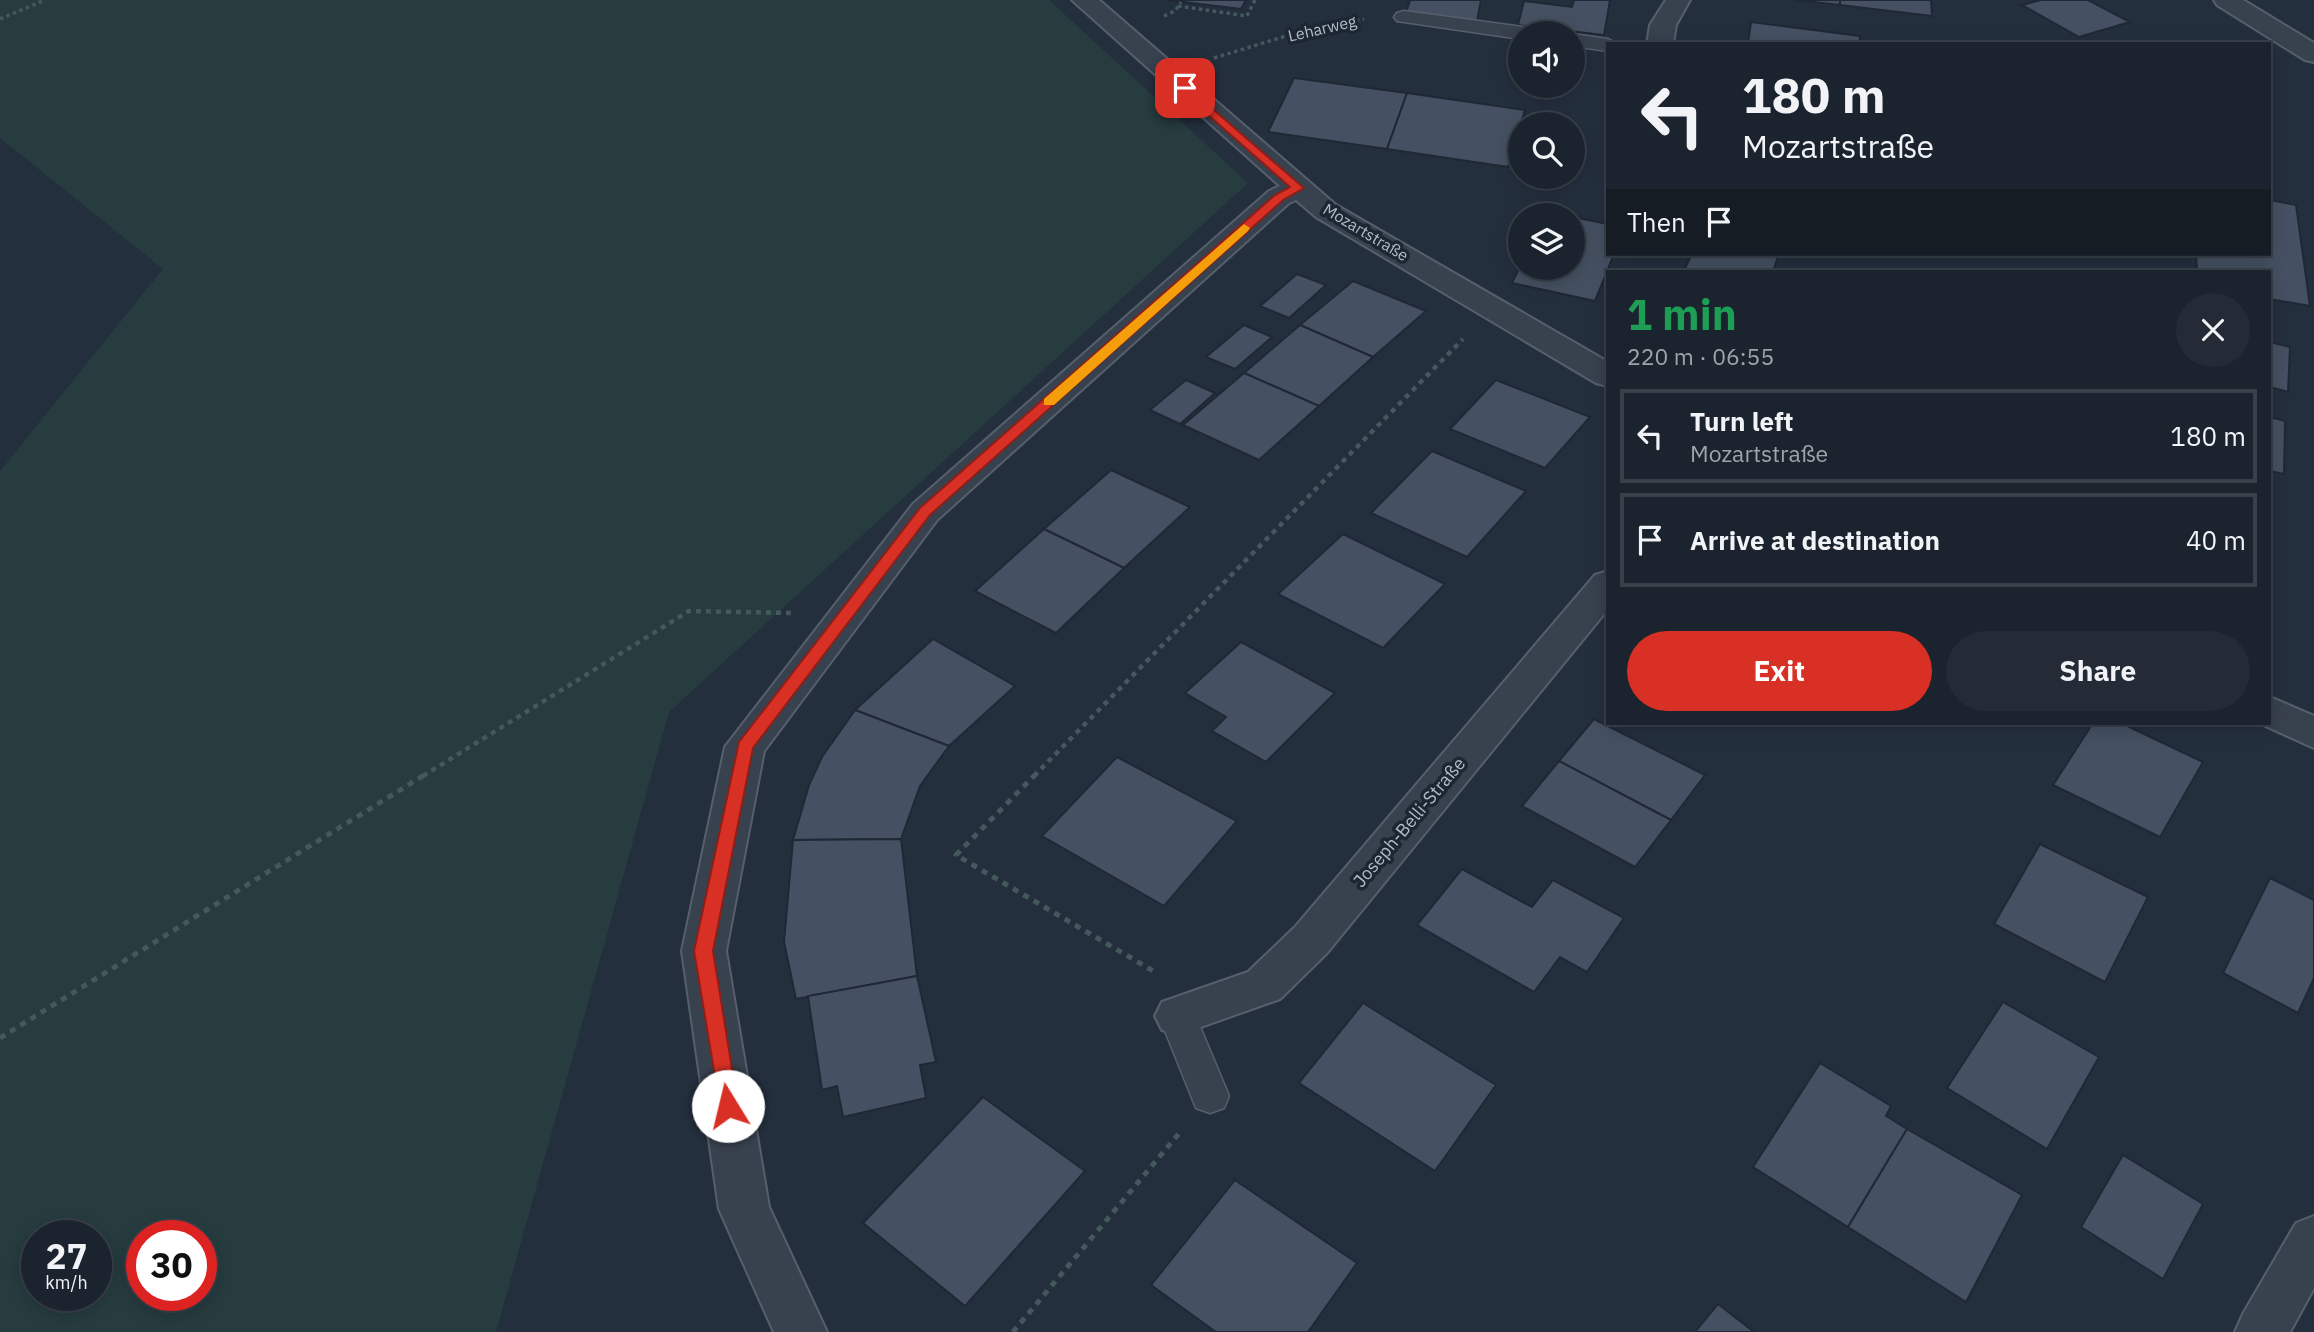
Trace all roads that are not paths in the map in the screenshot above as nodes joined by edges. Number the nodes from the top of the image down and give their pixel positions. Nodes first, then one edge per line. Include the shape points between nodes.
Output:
1 (1084, 0) edge
2 (1678, 0) edge
3 (2226, 0) edge
4 (1404, 17) road end
5 (1508, 31) edge
6 (1585, 42) edge
7 (1660, 42) edge
8 (1606, 45) edge
9 (2314, 54) edge
10 (1298, 188) junction
11 (1606, 375) edge
12 (1606, 586) edge
13 (2271, 712) edge
14 (2314, 733) edge
15 (1178, 1016) joint
16 (1210, 1096) road end
17 (2314, 1240) edge
18 (802, 1332) edge
19 (2261, 1332) edge

1 - 10 street, Mozartstraße
2 - 7 street via 1663,25
3 - 9 street
4 - 5 lane
6 - 8 lane
10 - 11 street, Mozartstraße via 1326,211
10 - 18 street via 1279,197 925,512 745,747 704,951 744,1209
12 - 15 street, Joseph-Belli-Straße via 1311,940 1264,986
13 - 14 street
15 - 16 lane
17 - 19 street

